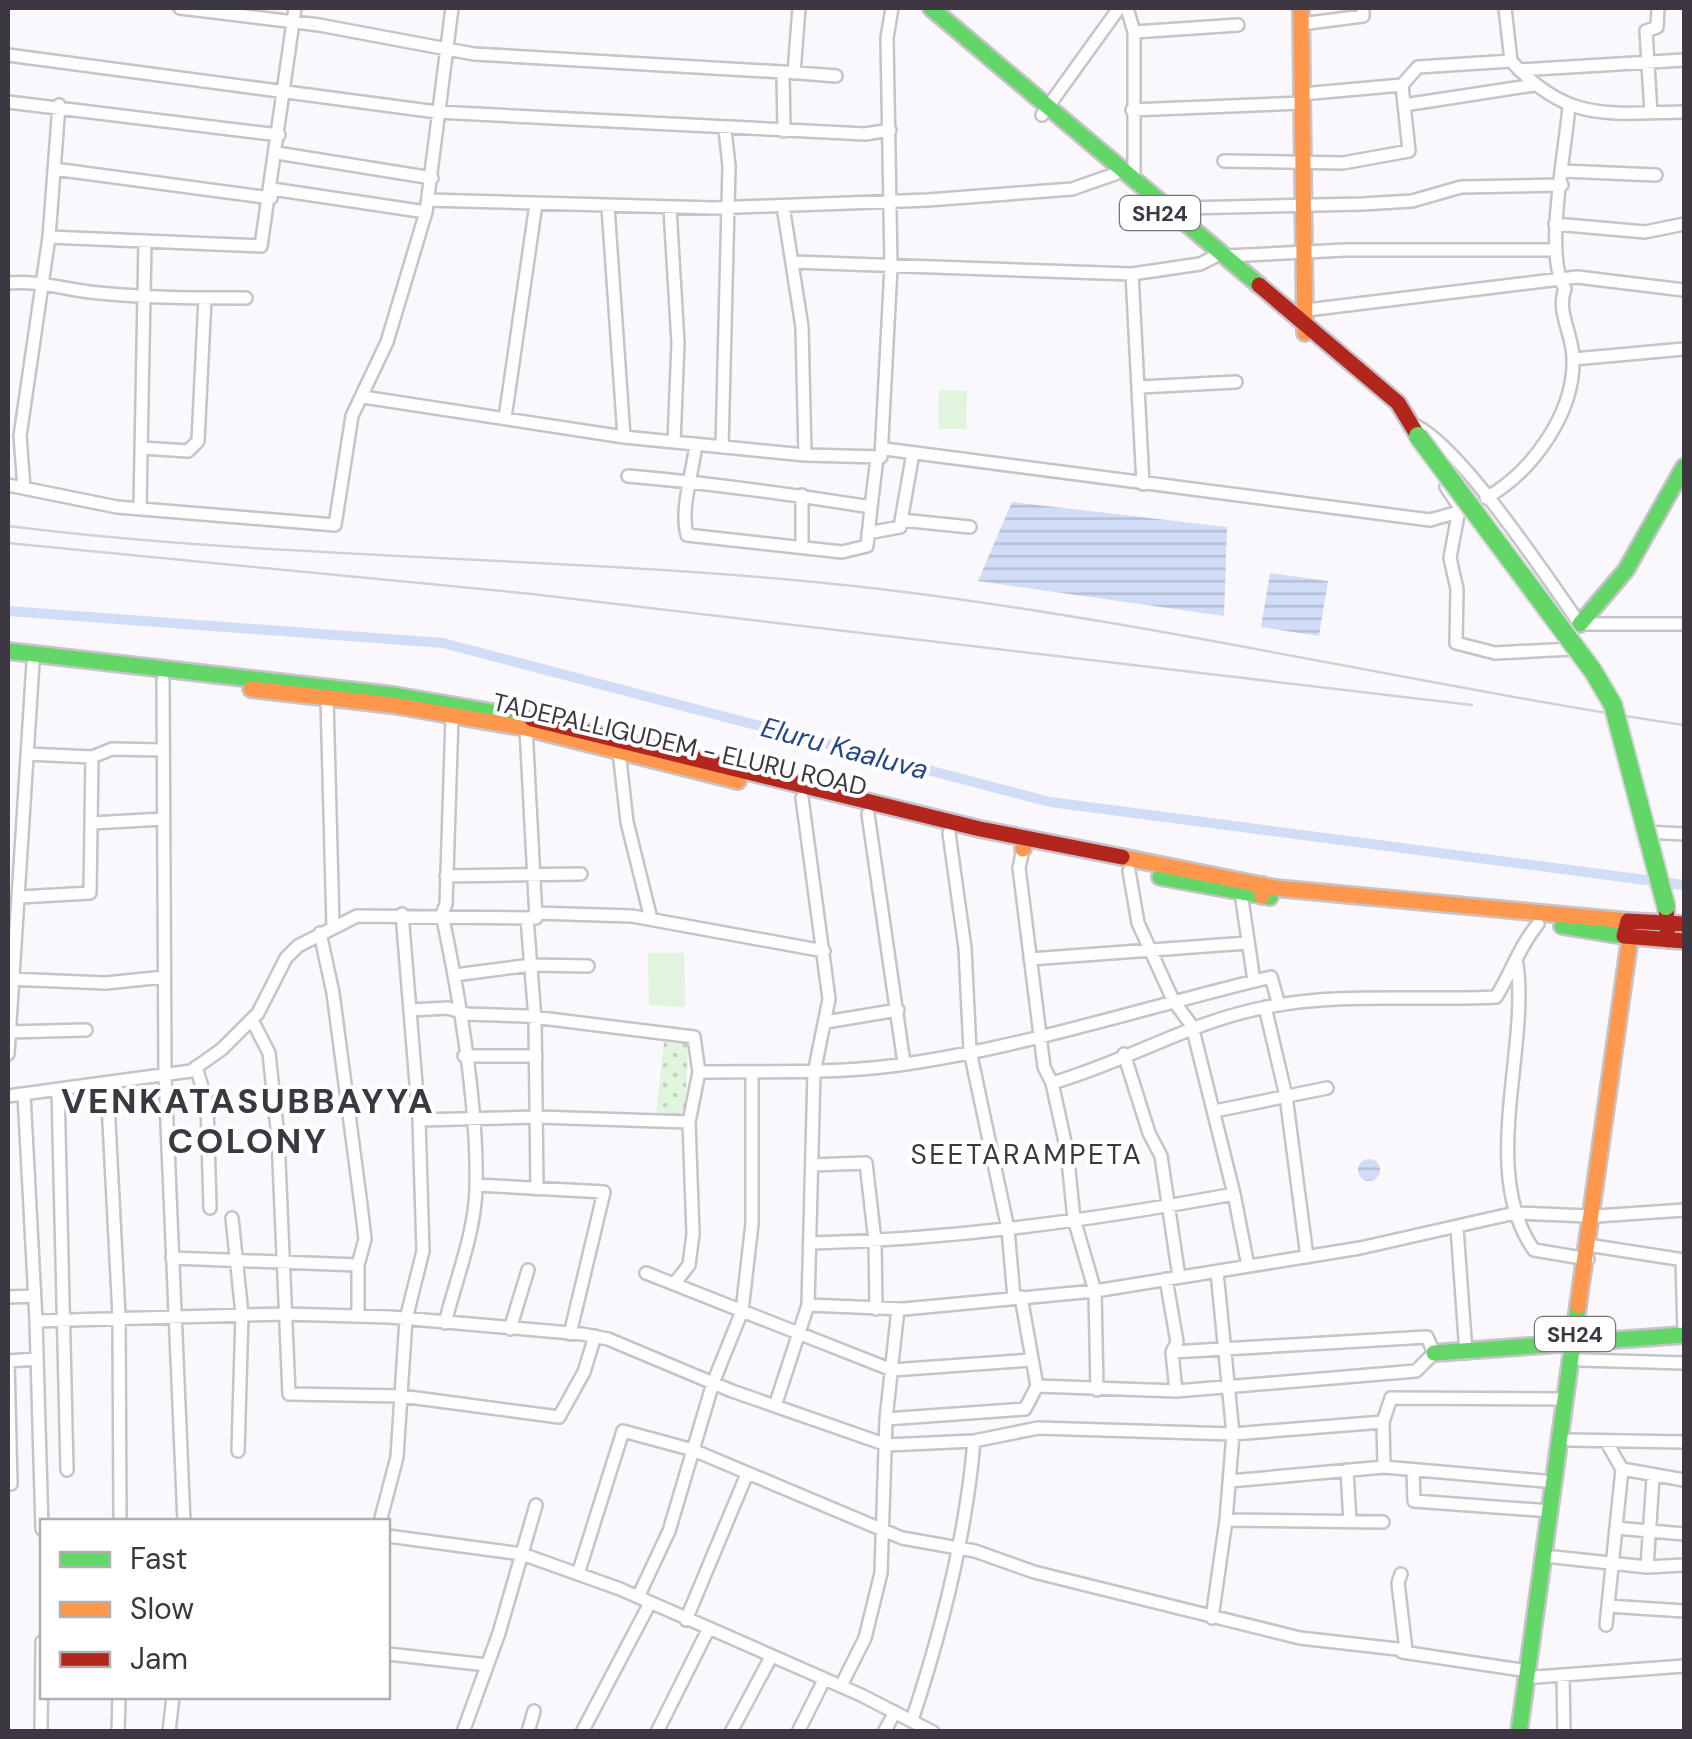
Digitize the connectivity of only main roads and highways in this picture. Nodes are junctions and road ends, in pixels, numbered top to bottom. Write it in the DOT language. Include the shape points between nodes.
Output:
graph roads {
  1 [pos="914,8"];
  2 [pos="931,8"];
  3 [pos="1301,16"];
  4 [pos="1046,112"];
  5 [pos="1125,177"];
  6 [pos="1221,257"];
  7 [pos="1306,322"];
  8 [pos="1684,467"];
  9 [pos="1677,496"];
  10 [pos="1580,624"];
  11 [pos="16,655"];
  12 [pos="1024,844"];
  13 [pos="1262,891"];
  14 [pos="1675,927"];
  15 [pos="1631,933"];
  16 [pos="1684,1333"];
  17 [pos="1434,1353"];
  18 [pos="1578,1359"];
  19 [pos="1532,1674"];
  20 [pos="1520,1732"];
  21 [pos="1528,1732"];
  1 -- 4 [label="main road, SH24"];
  2 -- 4 [label="main road, SH24"];
  3 -- 7 [label="main road"];
  4 -- 5 [label="main road, SH24"];
  5 -- 6 [label="main road, SH24"];
  5 -- 6 [label="main road, SH24"];
  6 -- 7 [label="main road, SH24"];
  7 -- 14 [label="main road, SH24, bridge" via="1398,403 1594,671 1613,705"];
  8 -- 9 [label="main road"];
  9 -- 10 [label="main road" via="1622,582"];
  11 -- 12 [label="main road, TADEPALLIGUDEM - ELURU ROAD" via="526,728 949,833"];
  11 -- 12 [label="main road, TADEPALLIGUDEM - ELURU ROAD" via="393,695 528,718"];
  12 -- 13 [label="main road, TADEPALLIGUDEM - ELURU ROAD"];
  12 -- 13 [label="main road, TADEPALLIGUDEM - ELURU ROAD" via="1241,893"];
  13 -- 15 [label="main road, TADEPALLIGUDEM - ELURU ROAD"];
  13 -- 15 [label="main road, TADEPALLIGUDEM - ELURU ROAD"];
  14 -- 15 [label="main road, TADEPALLIGUDEM - ELURU ROAD"];
  15 -- 18 [label="main road, SH24"];
  16 -- 18 [label="main road"];
  17 -- 18 [label="main road"];
  18 -- 19 [label="main road, SH24"];
  18 -- 19 [label="main road, SH24" via="1566,1399"];
  19 -- 20 [label="main road, SH24"];
  19 -- 21 [label="main road, SH24"];
}
